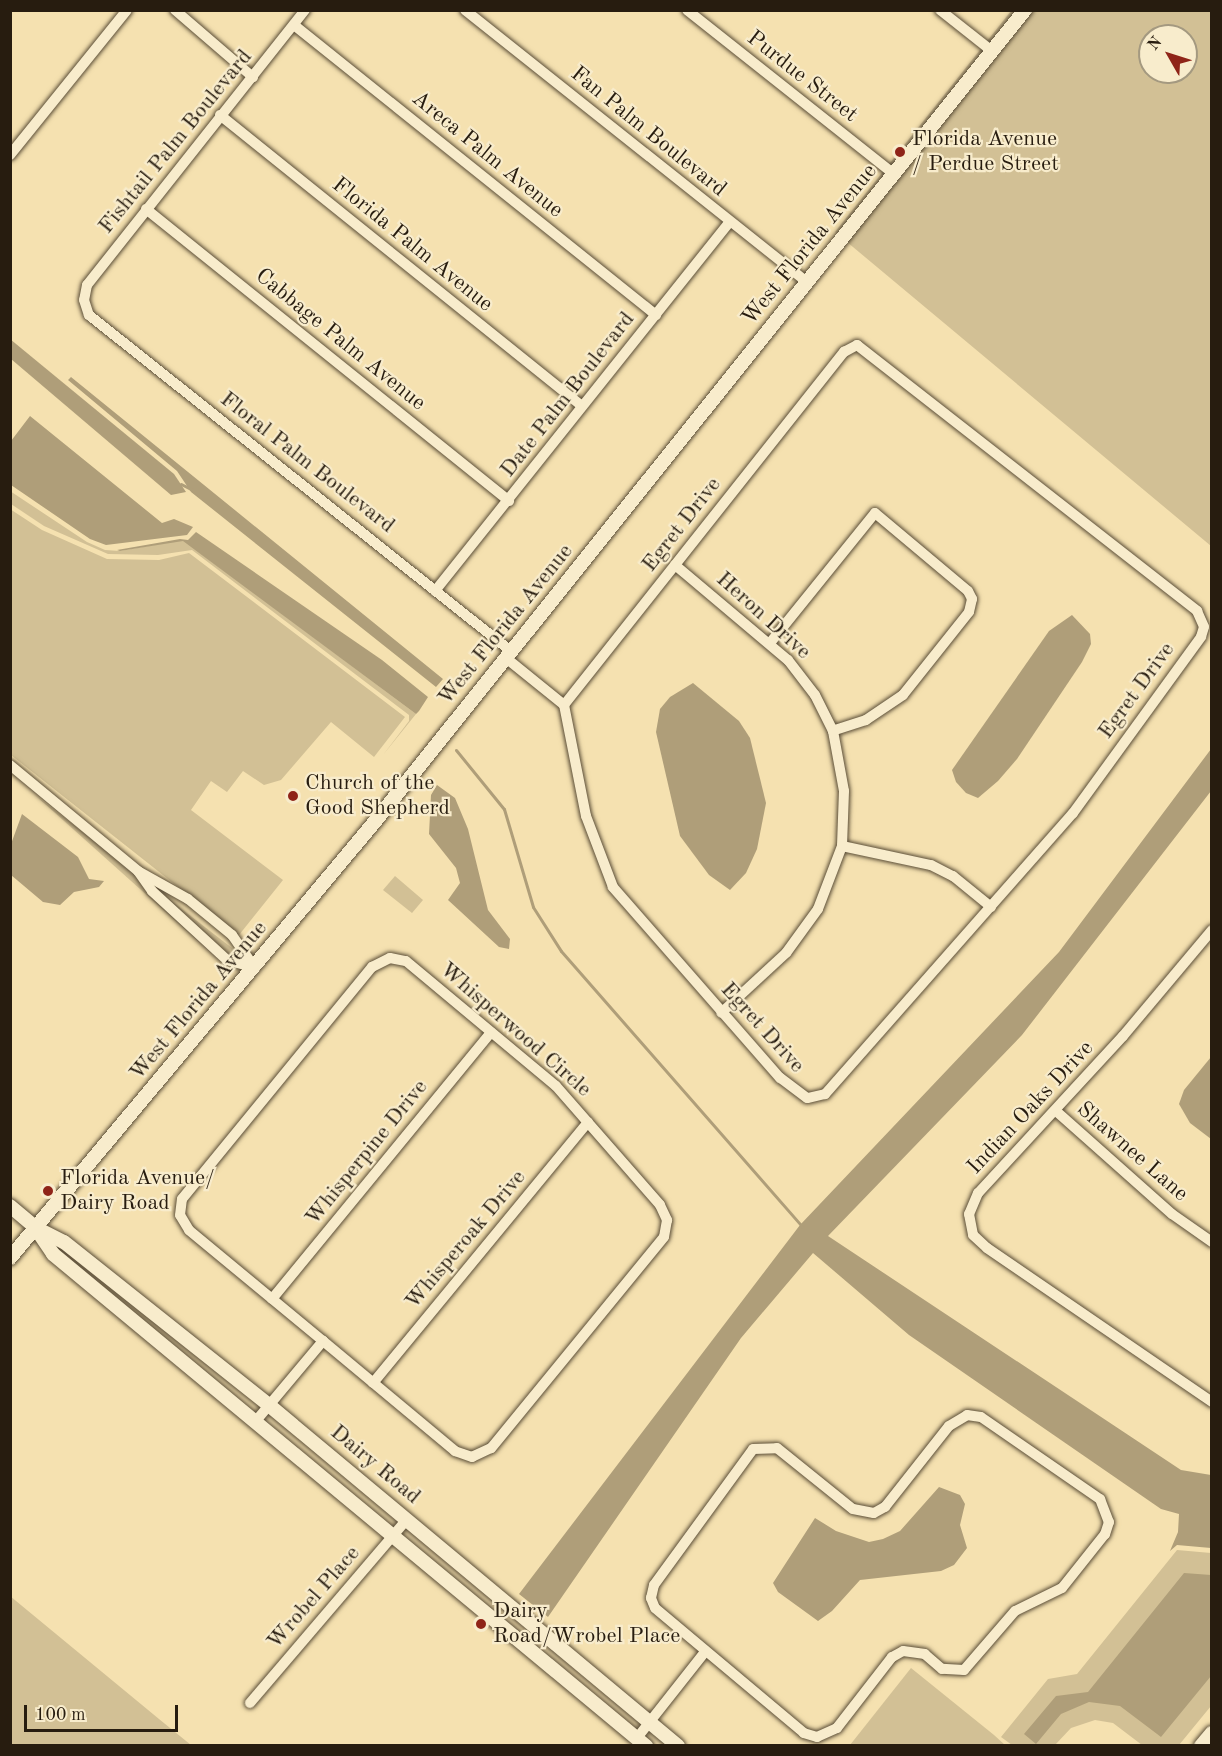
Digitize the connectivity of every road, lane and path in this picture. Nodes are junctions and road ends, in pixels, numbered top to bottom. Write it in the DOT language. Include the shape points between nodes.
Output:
graph roads {
  1 [pos="127,10"];
  2 [pos="175,10"];
  3 [pos="305,10"];
  4 [pos="465,10"];
  5 [pos="687,10"];
  6 [pos="940,10"];
  7 [pos="1025,10"];
  8 [pos="294,25"];
  9 [pos="992,51"];
  10 [pos="253,76"];
  11 [pos="220,116"];
  12 [pos="10,155"];
  13 [pos="894,174"];
  14 [pos="146,209"];
  15 [pos="730,222"];
  16 [pos="807,282"];
  17 [pos="84,300"];
  18 [pos="656,315"];
  19 [pos="581,405"];
  20 [pos="509,501"];
  21 [pos="675,565"];
  22 [pos="435,591"];
  23 [pos="770,643"];
  24 [pos="509,655"];
  25 [pos="564,705"];
  26 [pos="833,731"];
  27 [pos="10,765"];
  28 [pos="842,846"];
  29 [pos="138,871"];
  30 [pos="991,907"];
  31 [pos="1212,930"];
  32 [pos="255,968"];
  33 [pos="721,1013"];
  34 [pos="491,1032"];
  35 [pos="1056,1111"];
  36 [pos="588,1122"];
  37 [pos="10,1206"];
  38 [pos="36,1228"];
  39 [pos="1212,1242"];
  40 [pos="10,1258"];
  41 [pos="272,1299"];
  42 [pos="322,1341"];
  43 [pos="373,1383"];
  44 [pos="1212,1402"];
  45 [pos="270,1406"];
  46 [pos="255,1422"];
  47 [pos="407,1519"];
  48 [pos="394,1536"];
  49 [pos="705,1652"];
  50 [pos="250,1703"];
  51 [pos="650,1722"];
  52 [pos="1212,1733"];
  53 [pos="641,1742"];
  54 [pos="678,1746"];
  55 [pos="1201,1746"];
  1 -- 12 [label="street"];
  2 -- 10 [label="street"];
  3 -- 8 [label="street, Fishtail Palm Boulevard"];
  4 -- 15 [label="street, Fan Palm Boulevard"];
  5 -- 13 [label="street, Purdue Street"];
  6 -- 9 [label="street"];
  7 -- 9 [label="street, West Florida Avenue"];
  8 -- 10 [label="street, Fishtail Palm Boulevard"];
  8 -- 18 [label="street, Areca Palm Avenue"];
  9 -- 13 [label="street, West Florida Avenue"];
  10 -- 11 [label="street, Fishtail Palm Boulevard"];
  11 -- 14 [label="street, Fishtail Palm Boulevard"];
  11 -- 19 [label="street, Florida Palm Avenue"];
  13 -- 16 [label="street, West Florida Avenue"];
  14 -- 17 [label="street, Fishtail Palm Boulevard" via="87,285"];
  14 -- 20 [label="street, Cabbage Palm Avenue"];
  15 -- 16 [label="street, Fan Palm Boulevard"];
  15 -- 18 [label="street, Date Palm Boulevard"];
  16 -- 24 [label="street, West Florida Avenue"];
  17 -- 22 [label="street, Floral Palm Boulevard" via="89,315"];
  18 -- 19 [label="street, Date Palm Boulevard"];
  19 -- 20 [label="street, Date Palm Boulevard"];
  20 -- 22 [label="street, Date Palm Boulevard"];
  21 -- 23 [label="street, Heron Drive"];
  21 -- 25 [label="street, Egret Drive"];
  21 -- 30 [label="street, Egret Drive" via="844,352 857,345 1197,611 1204,627 1201,637 1073,813"];
  22 -- 24 [label="street, Floral Palm Boulevard"];
  23 -- 26 [label="street, Heron Drive" via="815,695"];
  23 -- 26 [label="street" via="875,513 968,591 972,599 969,612 903,695 866,720"];
  24 -- 25 [label="street"];
  24 -- 32 [label="street, West Florida Avenue"];
  25 -- 33 [label="street, Egret Drive" via="586,816 613,887"];
  26 -- 28 [label="street, Heron Drive" via="844,791"];
  27 -- 29 [label="street"];
  28 -- 30 [label="street" via="931,865 953,876"];
  28 -- 33 [label="street, Heron Drive" via="818,909 786,953"];
  29 -- 32 [label="street" via="188,899 232,935"];
  29 -- 32 [label="street" via="152,891 219,954 244,968"];
  30 -- 33 [label="street, Egret Drive" via="825,1094 807,1098 795,1092"];
  31 -- 35 [label="street, Indian Oaks Drive"];
  32 -- 38 [label="street, West Florida Avenue"];
  34 -- 36 [label="street, Whisperwood Circle" via="556,1086"];
  34 -- 41 [label="street, Whisperpine Drive"];
  34 -- 41 [label="street, Whisperwood Circle" via="406,961 390,958 372,967 212,1162 182,1199 180,1215 189,1230"];
  35 -- 39 [label="street, Shawnee Lane" via="1172,1214"];
  35 -- 44 [label="street, Indian Oaks Drive" via="978,1193 969,1214 973,1235"];
  36 -- 43 [label="street, Whisperoak Drive"];
  36 -- 43 [label="street, Whisperwood Circle" via="660,1205 667,1220 664,1237 491,1448 472,1457 455,1450"];
  37 -- 38 [label="street, Dairy Road"];
  38 -- 40 [label="street, West Florida Avenue"];
  38 -- 45 [label="street, Dairy Road" via="64,1242"];
  38 -- 46 [label="street, Dairy Road" via="53,1254"];
  41 -- 42 [label="street, Whisperwood Circle"];
  42 -- 43 [label="street, Whisperwood Circle"];
  42 -- 45 [label="street"];
  45 -- 46 [label="street"];
  45 -- 47 [label="street, Dairy Road"];
  46 -- 48 [label="street, Dairy Road"];
  47 -- 48 [label="street, Wrobel Place"];
  47 -- 51 [label="street, Dairy Road"];
  48 -- 50 [label="street, Wrobel Place"];
  48 -- 53 [label="street, Dairy Road"];
  49 -- 49 [label="street" via="804,1733 828,1735 892,1657 903,1651 925,1654 942,1669 964,1670 1014,1611 1062,1588 1105,1534 1109,1521 1106,1509 1100,1499 981,1418 967,1415 949,1426 885,1507 874,1514 853,1509 777,1448 753,1449 654,1585 651,1598 655,1608"];
  49 -- 51 [label="street"];
  51 -- 53 [label="street"];
  51 -- 54 [label="street, Dairy Road"];
  52 -- 55 [label="street"];
}
